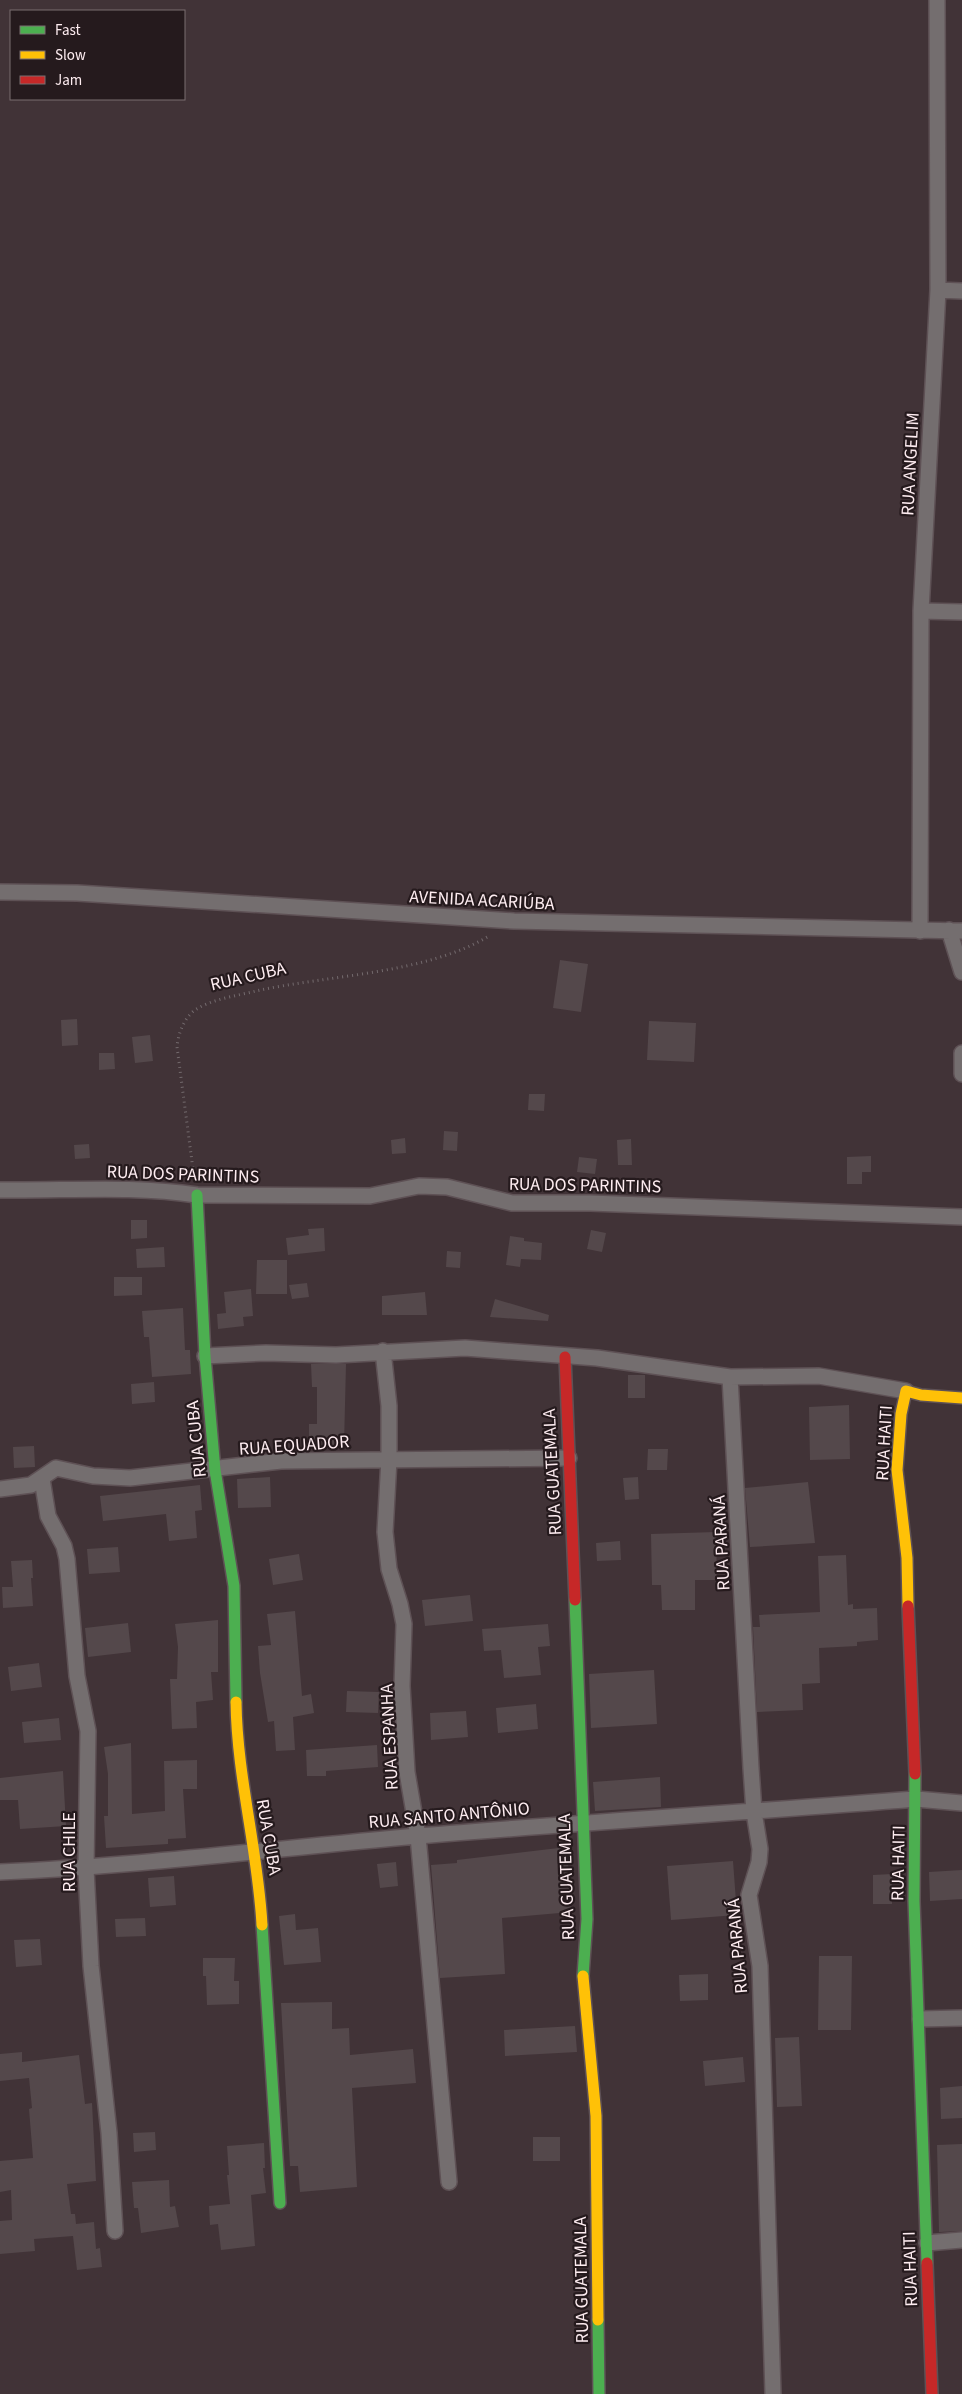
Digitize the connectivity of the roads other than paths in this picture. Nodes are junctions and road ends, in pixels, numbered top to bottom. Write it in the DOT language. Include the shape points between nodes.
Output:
graph roads {
  1 [pos="938,0"];
  2 [pos="938,290"];
  3 [pos="962,291"];
  4 [pos="921,611"];
  5 [pos="962,612"];
  6 [pos="0,892"];
  7 [pos="920,931"];
  8 [pos="956,931"];
  9 [pos="962,972"];
  10 [pos="962,1053"];
  11 [pos="962,1074"];
  12 [pos="0,1190"];
  13 [pos="197,1195"];
  14 [pos="962,1218"];
  15 [pos="383,1351"];
  16 [pos="205,1356"];
  17 [pos="564,1357"];
  18 [pos="730,1377"];
  19 [pos="906,1391"];
  20 [pos="962,1398"];
  21 [pos="569,1458"];
  22 [pos="389,1459"];
  23 [pos="215,1470"];
  24 [pos="42,1479"];
  25 [pos="0,1489"];
  26 [pos="916,1799"];
  27 [pos="962,1803"];
  28 [pos="754,1812"];
  29 [pos="582,1823"];
  30 [pos="418,1836"];
  31 [pos="254,1851"];
  32 [pos="86,1869"];
  33 [pos="0,1872"];
  34 [pos="962,2018"];
  35 [pos="920,2019"];
  36 [pos="449,2182"];
  37 [pos="280,2203"];
  38 [pos="115,2231"];
  39 [pos="962,2240"];
  40 [pos="927,2243"];
  41 [pos="599,2394"];
  42 [pos="773,2394"];
  43 [pos="932,2394"];
  1 -- 2 [label="street, RUA ANGELIM"];
  2 -- 3 [label="street"];
  2 -- 4 [label="street, RUA ANGELIM"];
  4 -- 5 [label="street"];
  4 -- 7 [label="street, RUA ANGELIM"];
  6 -- 7 [label="street, AVENIDA ACARIÚBA" via="76,893 514,922"];
  7 -- 8 [label="street, AVENIDA ACARIÚBA"];
  8 -- 9 [label="street"];
  10 -- 11 [label="street"];
  12 -- 13 [label="street, RUA DOS PARINTINS" via="175,1191"];
  13 -- 14 [label="street, RUA DOS PARINTINS" via="370,1196 419,1186 447,1187 512,1203 609,1203"];
  13 -- 16 [label="street, RUA CUBA"];
  15 -- 16 [label="street" via="336,1355 266,1353"];
  15 -- 17 [label="street" via="465,1348"];
  15 -- 22 [label="street, RUA ESPANHA" via="389,1406"];
  16 -- 23 [label="street, RUA CUBA"];
  17 -- 18 [label="street" via="616,1360"];
  17 -- 21 [label="street, RUA GUATEMALA"];
  18 -- 19 [label="street" via="819,1376"];
  18 -- 28 [label="street, RUA PARANÁ"];
  19 -- 20 [label="street, RUA HAITI"];
  19 -- 26 [label="street, RUA HAITI" via="897,1470 907,1558"];
  21 -- 22 [label="street, RUA EQUADOR"];
  21 -- 29 [label="street, RUA GUATEMALA"];
  22 -- 23 [label="street, RUA EQUADOR" via="281,1461"];
  22 -- 30 [label="street, RUA ESPANHA" via="385,1532 389,1569 404,1624 402,1686 407,1772"];
  23 -- 24 [label="street, RUA EQUADOR" via="130,1478 93,1476 56,1468"];
  23 -- 31 [label="street, RUA CUBA" via="234,1586 236,1722 246,1812"];
  24 -- 25 [label="street, RUA EQUADOR" via="19,1488"];
  24 -- 32 [label="street, RUA CHILE" via="48,1516 64,1546 67,1559 77,1676 88,1731"];
  26 -- 27 [label="street, RUA SANTO ANTÔNIO"];
  26 -- 28 [label="street, RUA SANTO ANTÔNIO"];
  26 -- 35 [label="street, RUA HAITI" via="914,1901"];
  28 -- 29 [label="street, RUA SANTO ANTÔNIO"];
  28 -- 42 [label="street, RUA PARANÁ" via="760,1849 748,1895 760,1966"];
  29 -- 30 [label="street, RUA SANTO ANTÔNIO"];
  29 -- 41 [label="street, RUA GUATEMALA" via="588,1919 583,1981 596,2116"];
  30 -- 31 [label="street, RUA SANTO ANTÔNIO"];
  30 -- 36 [label="street, RUA ESPANHA"];
  31 -- 32 [label="street, RUA SANTO ANTÔNIO"];
  31 -- 37 [label="street, RUA CUBA" via="260,1887"];
  32 -- 33 [label="street, RUA SANTO ANTÔNIO"];
  32 -- 38 [label="street, RUA CHILE" via="91,1966 109,2133"];
  34 -- 35 [label="street"];
  35 -- 40 [label="street, RUA HAITI"];
  39 -- 40 [label="street"];
  40 -- 43 [label="street, RUA HAITI"];
}
